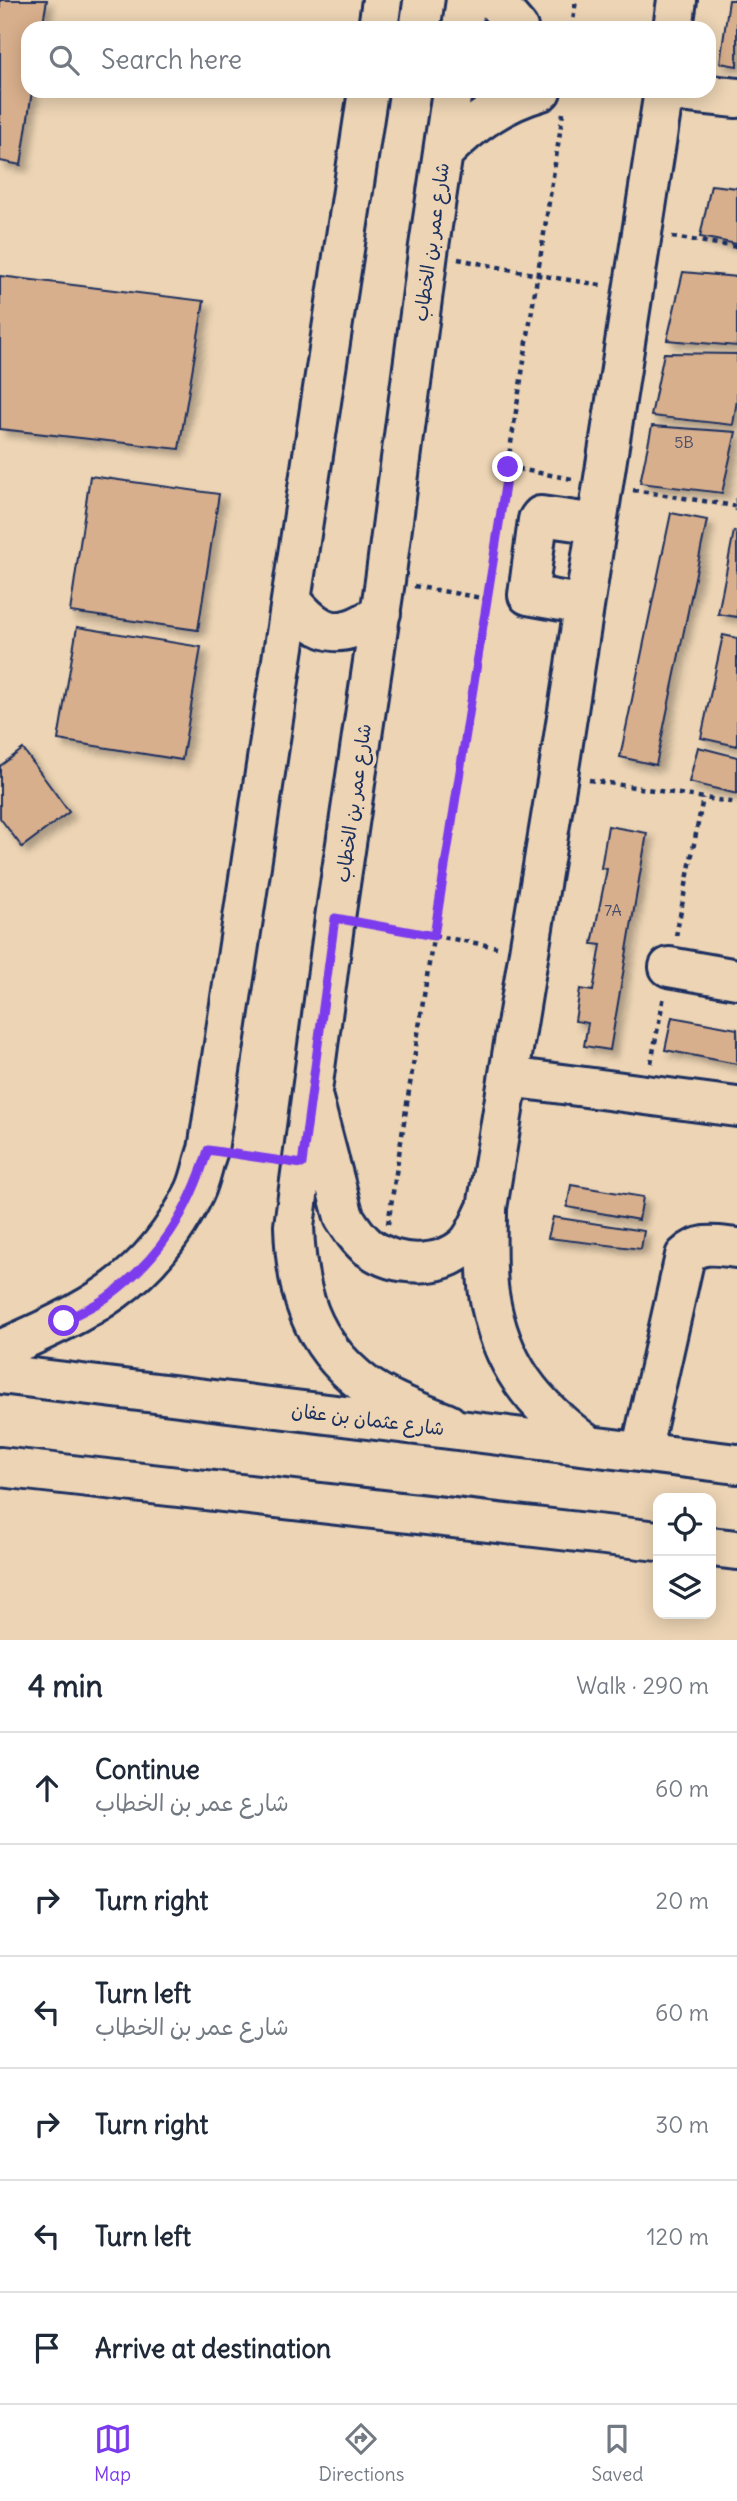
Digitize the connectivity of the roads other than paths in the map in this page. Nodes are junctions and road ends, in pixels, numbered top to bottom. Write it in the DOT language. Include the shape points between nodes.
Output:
graph roads {
  1 [pos="382,0"];
  2 [pos="466,0"];
  3 [pos="494,0"];
  4 [pos="677,0"];
  5 [pos="379,21"];
  6 [pos="462,21"];
  7 [pos="512,21"];
  8 [pos="674,21"];
  9 [pos="716,95"];
  10 [pos="737,97"];
  11 [pos="367,98"];
  12 [pos="451,98"];
  13 [pos="553,98"];
  14 [pos="663,98"];
  15 [pos="444,152"];
  16 [pos="597,524"];
  17 [pos="383,597"];
  18 [pos="292,601"];
  19 [pos="584,605"];
  20 [pos="669,967"];
  21 [pos="737,979"];
  22 [pos="509,1077"];
  23 [pos="312,1095"];
  24 [pos="737,1107"];
  25 [pos="488,1208"];
  26 [pos="737,1248"];
  27 [pos="0,1350"];
  28 [pos="0,1374"];
  29 [pos="466,1431"];
  30 [pos="589,1446"];
  31 [pos="641,1452"];
  32 [pos="737,1464"];
  33 [pos="0,1467"];
  34 [pos="653,1540"];
  35 [pos="716,1548"];
  36 [pos="737,1550"];
  1 -- 5 [label="street"];
  2 -- 6 [label="street"];
  3 -- 7 [label="street"];
  4 -- 8 [label="street"];
  9 -- 10 [label="street"];
  11 -- 18 [label="street"];
  12 -- 15 [label="street, شارع عمر بن الخطاب"];
  13 -- 15 [label="street" via="512,101 464,132"];
  14 -- 16 [label="street"];
  15 -- 17 [label="street, شارع عمر بن الخطاب"];
  16 -- 19 [label="street"];
  16 -- 19 [label="street" via="541,516 538,520 528,595"];
  17 -- 18 [label="street" via="362,626 341,633 304,617"];
  17 -- 23 [label="street, شارع عمر بن الخطاب"];
  18 -- 27 [label="street" via="208,1150 196,1189 173,1231 142,1268 105,1298"];
  19 -- 22 [label="street"];
  20 -- 21 [label="street"];
  22 -- 24 [label="street"];
  22 -- 25 [label="street"];
  23 -- 25 [label="street" via="345,1217 361,1240 383,1256 405,1262 448,1257 467,1245"];
  23 -- 29 [label="street, شارع عمر بن الخطاب" via="294,1226 302,1296 316,1329 338,1359 365,1384"];
  25 -- 30 [label="street" via="488,1292 496,1329 511,1364 541,1405"];
  26 -- 31 [label="street" via="703,1245 685,1256"];
  28 -- 29 [label="street, شارع عثمان بن عفان"];
  29 -- 30 [label="street, شارع عثمان بن عفان"];
  30 -- 31 [label="street, شارع عثمان بن عفان"];
  31 -- 32 [label="street, شارع عثمان بن عفان"];
  33 -- 34 [label="street"];
  35 -- 36 [label="street"];
}
